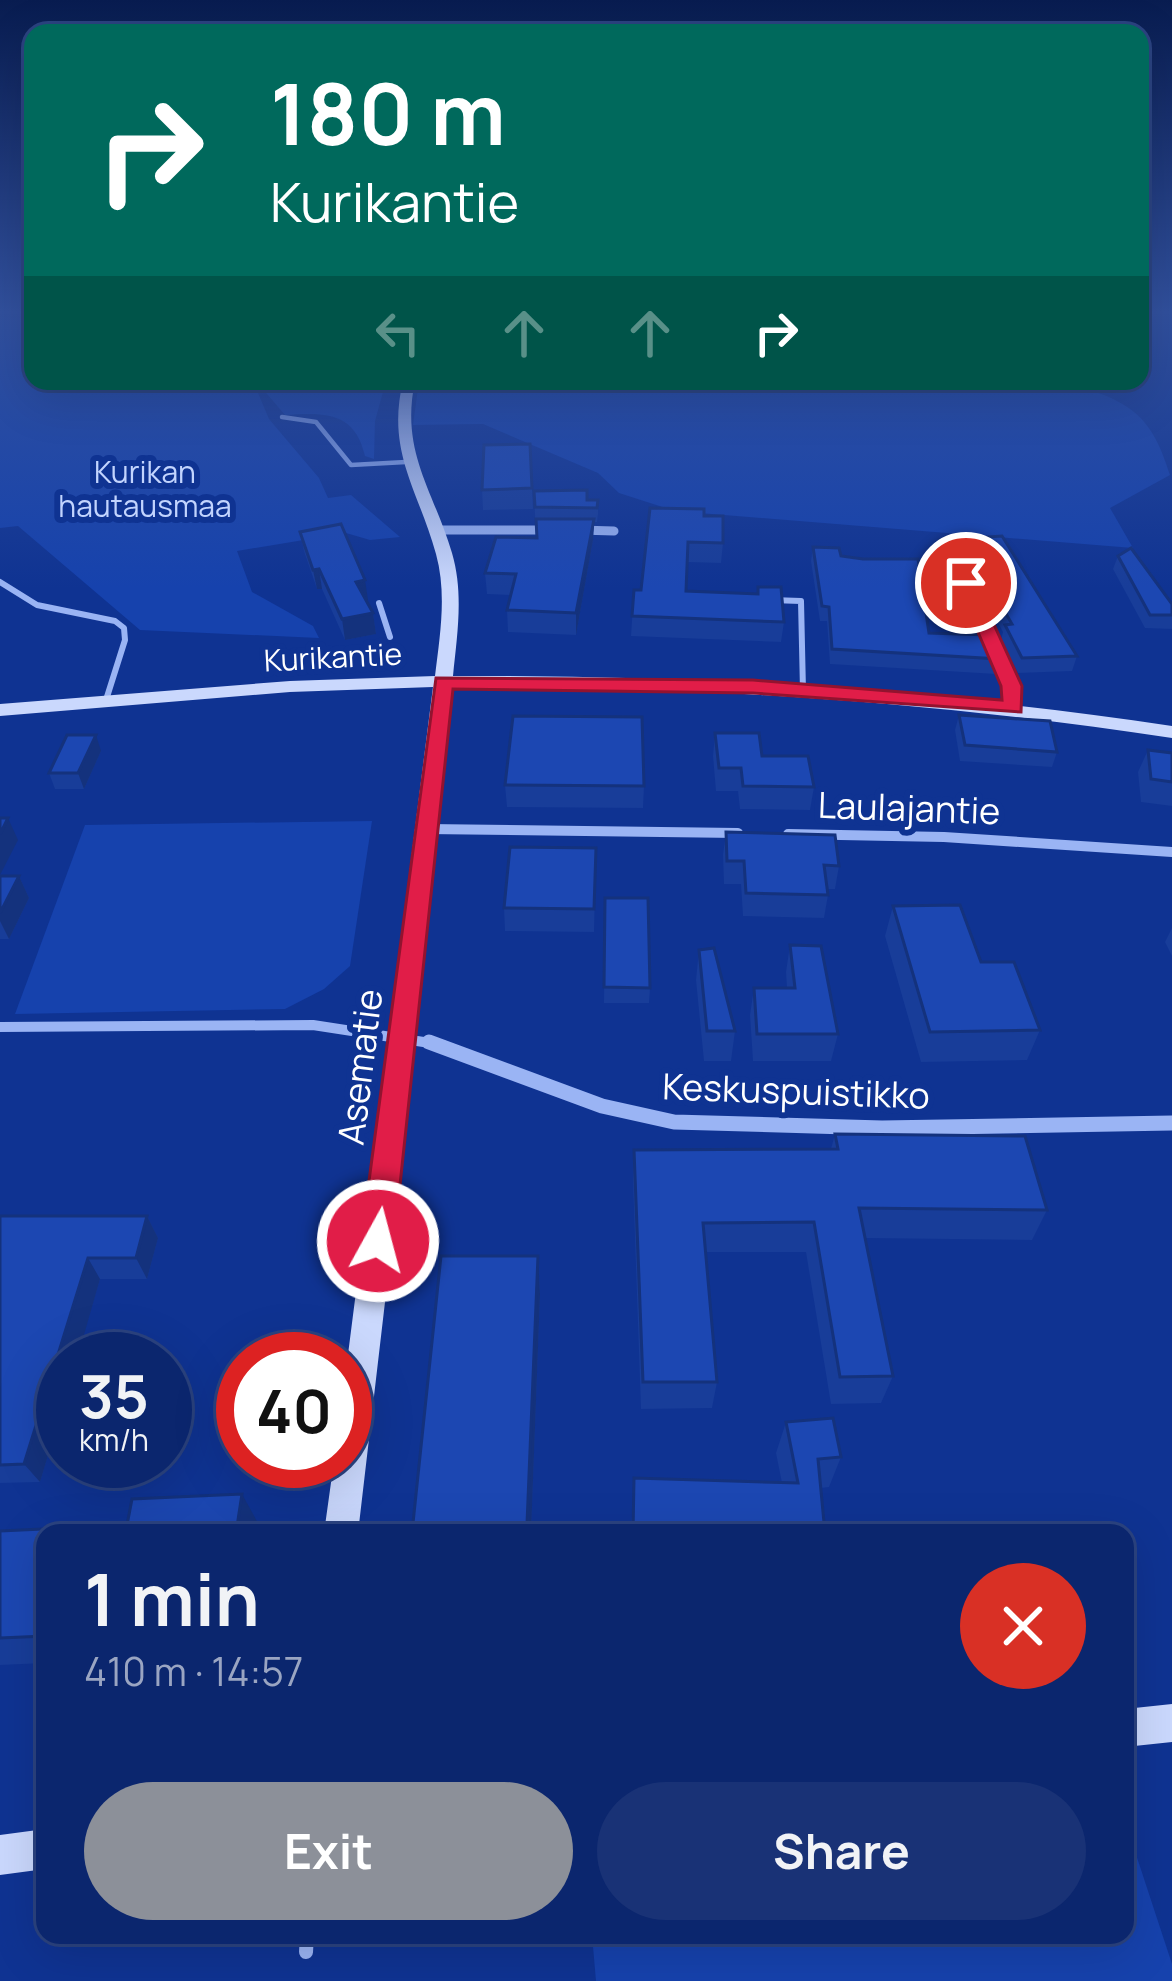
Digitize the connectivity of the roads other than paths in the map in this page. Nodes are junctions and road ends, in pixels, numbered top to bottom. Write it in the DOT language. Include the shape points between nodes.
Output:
graph roads {
  1 [pos="405,403"];
  2 [pos="282,417"];
  3 [pos="406,462"];
  4 [pos="434,530"];
  5 [pos="614,531"];
  6 [pos="0,583"];
  7 [pos="966,583"];
  8 [pos="760,599"];
  9 [pos="380,603"];
  10 [pos="390,637"];
  11 [pos="443,682"];
  12 [pos="803,691"];
  13 [pos="106,700"];
  14 [pos="1013,707"];
  15 [pos="0,710"];
  16 [pos="1172,731"];
  17 [pos="427,829"];
  18 [pos="762,834"];
  19 [pos="784,834"];
  20 [pos="1172,851"];
  21 [pos="0,1027"];
  22 [pos="404,1037"];
  23 [pos="1172,1123"];
  24 [pos="342,1524"];
  25 [pos="1172,1723"];
  26 [pos="1134,1727"];
  27 [pos="36,1850"];
  28 [pos="0,1855"];
  1 -- 3 [label="main road"];
  2 -- 3 [label="lane" via="316,422 351,465"];
  3 -- 4 [label="main road, Asematie"];
  4 -- 5 [label="street"];
  4 -- 11 [label="main road, Asematie" via="449,575"];
  6 -- 13 [label="lane" via="37,605 124,628"];
  7 -- 14 [label="street" via="1012,686"];
  8 -- 12 [label="lane" via="801,601"];
  9 -- 10 [label="lane"];
  11 -- 12 [label="main road, Kurikantie"];
  11 -- 13 [label="main road, Kurikantie"];
  11 -- 17 [label="main road, Asematie"];
  12 -- 14 [label="main road, Kurikantie"];
  13 -- 15 [label="main road, Kurikantie"];
  14 -- 16 [label="main road, Kurikantie"];
  17 -- 18 [label="street"];
  17 -- 22 [label="main road, Asematie"];
  19 -- 20 [label="street, Laulajantie"];
  21 -- 22 [label="street, Keskuspuistikko" via="313,1025"];
  22 -- 23 [label="street, Keskuspuistikko" via="602,1106 674,1122"];
  22 -- 24 [label="main road, Asematie"];
  25 -- 26 [label="main road"];
  27 -- 28 [label="main road"];
}
